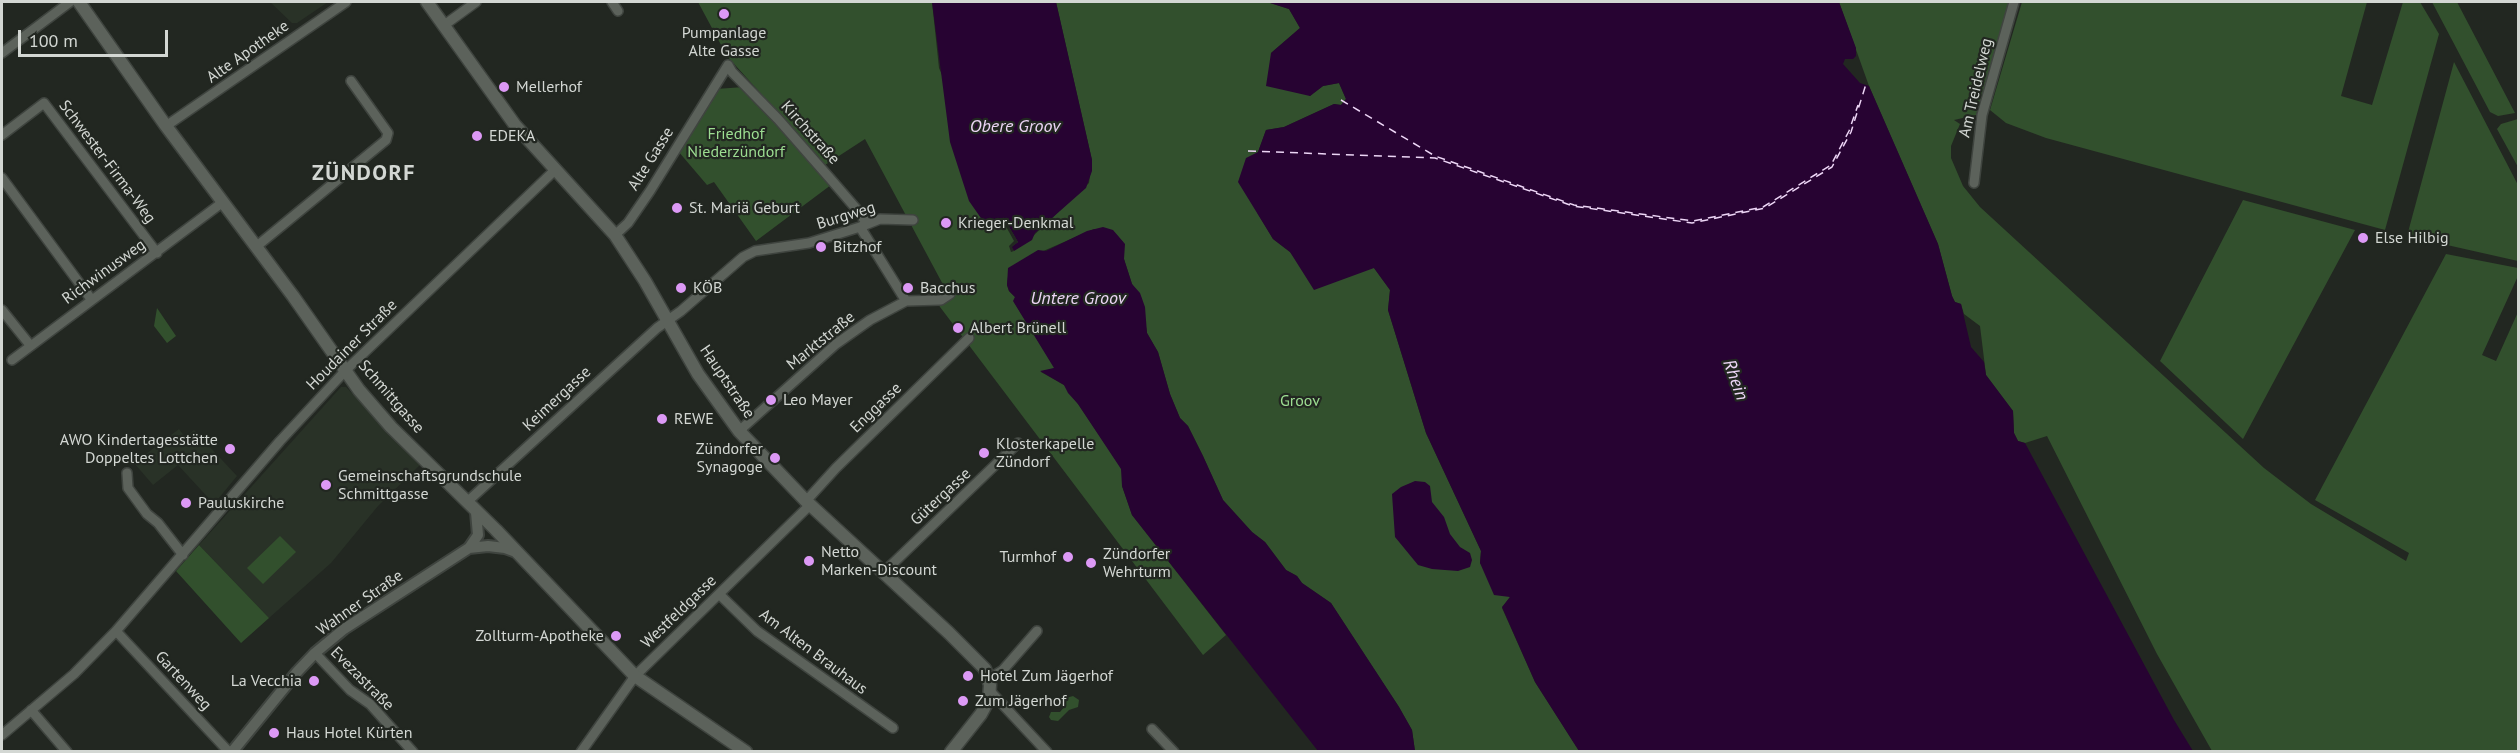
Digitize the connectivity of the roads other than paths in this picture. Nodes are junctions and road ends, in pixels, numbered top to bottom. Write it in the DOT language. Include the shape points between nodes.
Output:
graph roads {
  1 [pos="70,2"];
  2 [pos="79,2"];
  3 [pos="346,2"];
  4 [pos="427,2"];
  5 [pos="476,2"];
  6 [pos="612,2"];
  7 [pos="2014,2"];
  8 [pos="618,11"];
  9 [pos="443,26"];
  10 [pos="2,53"];
  11 [pos="728,64"];
  12 [pos="351,81"];
  13 [pos="166,126"];
  14 [pos="2,135"];
  15 [pos="556,169"];
  16 [pos="2,178"];
  17 [pos="1974,183"];
  18 [pos="223,202"];
  19 [pos="913,220"];
  20 [pos="863,226"];
  21 [pos="615,235"];
  22 [pos="257,246"];
  23 [pos="156,253"];
  24 [pos="950,294"];
  25 [pos="92,299"];
  26 [pos="906,301"];
  27 [pos="2,310"];
  28 [pos="668,320"];
  29 [pos="969,338"];
  30 [pos="30,345"];
  31 [pos="12,360"];
  32 [pos="346,370"];
  33 [pos="739,431"];
  34 [pos="1018,443"];
  35 [pos="127,473"];
  36 [pos="467,502"];
  37 [pos="808,502"];
  38 [pos="476,512"];
  39 [pos="469,548"];
  40 [pos="517,553"];
  41 [pos="183,555"];
  42 [pos="884,572"];
  43 [pos="719,594"];
  44 [pos="116,631"];
  45 [pos="1038,631"];
  46 [pos="315,653"];
  47 [pos="635,676"];
  48 [pos="990,685"];
  49 [pos="31,710"];
  50 [pos="893,728"];
  51 [pos="1152,729"];
  52 [pos="2,735"];
  53 [pos="67,752"];
  54 [pos="230,752"];
  55 [pos="413,752"];
  56 [pos="581,752"];
  57 [pos="746,752"];
  58 [pos="951,752"];
  59 [pos="1047,752"];
  60 [pos="1174,752"];
  1 -- 10 [label="street"];
  2 -- 13 [label="main road, Schmittgasse"];
  3 -- 13 [label="street, Alte Apotheke"];
  4 -- 9 [label="main road, Hauptstraße"];
  5 -- 9 [label="street"];
  6 -- 8 [label="street"];
  7 -- 17 [label="street, Am Treidelweg" via="1982,115"];
  9 -- 15 [label="main road, Hauptstraße" via="515,125"];
  11 -- 20 [label="street, Kirchstraße" via="853,205"];
  11 -- 21 [label="street, Alte Gasse" via="650,191"];
  12 -- 22 [label="street" via="388,133 386,140"];
  13 -- 18 [label="main road, Schmittgasse"];
  14 -- 23 [label="street, Schwester-Firma-Weg" via="44,103"];
  15 -- 21 [label="main road, Hauptstraße"];
  15 -- 32 [label="street, Houdainer Straße"];
  16 -- 25 [label="street"];
  18 -- 22 [label="main road, Schmittgasse"];
  18 -- 23 [label="street, Richwinusweg"];
  19 -- 20 [label="street, Burgweg" via="880,219"];
  20 -- 26 [label="street, Kirchstraße"];
  20 -- 28 [label="street, Burgweg" via="809,243 755,250"];
  21 -- 28 [label="main road, Hauptstraße"];
  22 -- 32 [label="main road, Schmittgasse"];
  23 -- 25 [label="street, Richwinusweg"];
  24 -- 26 [label="street, Marktstraße" via="934,300"];
  25 -- 30 [label="street, Richwinusweg"];
  26 -- 33 [label="street, Marktstraße" via="836,344"];
  27 -- 30 [label="street"];
  28 -- 33 [label="main road, Hauptstraße" via="703,382"];
  28 -- 36 [label="street, Keimergasse"];
  29 -- 37 [label="street, Enggasse" via="836,468"];
  30 -- 31 [label="street, Richwinusweg"];
  32 -- 36 [label="main road, Schmittgasse" via="391,427"];
  32 -- 41 [label="street, Houdainer Straße"];
  33 -- 37 [label="main road, Hauptstraße"];
  34 -- 42 [label="street, Gütergasse"];
  35 -- 41 [label="street" via="128,488"];
  36 -- 38 [label="main road, Schmittgasse"];
  37 -- 42 [label="main road, Hauptstraße"];
  37 -- 43 [label="street, Westfeldgasse"];
  38 -- 39 [label="street" via="478,535"];
  38 -- 40 [label="main road, Schmittgasse"];
  39 -- 40 [label="street" via="488,546"];
  39 -- 46 [label="street, Wahner Straße" via="344,629"];
  40 -- 47 [label="main road, Schmittgasse"];
  41 -- 44 [label="street, Houdainer Straße"];
  42 -- 48 [label="main road, Hauptstraße" via="977,660"];
  43 -- 47 [label="street, Westfeldgasse"];
  43 -- 50 [label="street, Am Alten Brauhaus" via="757,631"];
  44 -- 49 [label="street, Houdainer Straße"];
  44 -- 54 [label="street, Gartenweg"];
  45 -- 48 [label="street"];
  46 -- 54 [label="street, Wahner Straße"];
  46 -- 55 [label="street, Evezastraße" via="350,690 370,704"];
  47 -- 56 [label="street, Westfeldgasse"];
  47 -- 57 [label="main road, Schmittgasse"];
  48 -- 58 [label="main road" via="981,714"];
  48 -- 59 [label="street"];
  49 -- 52 [label="street, Houdainer Straße"];
  49 -- 53 [label="street"];
  51 -- 60 [label="street"];
}
